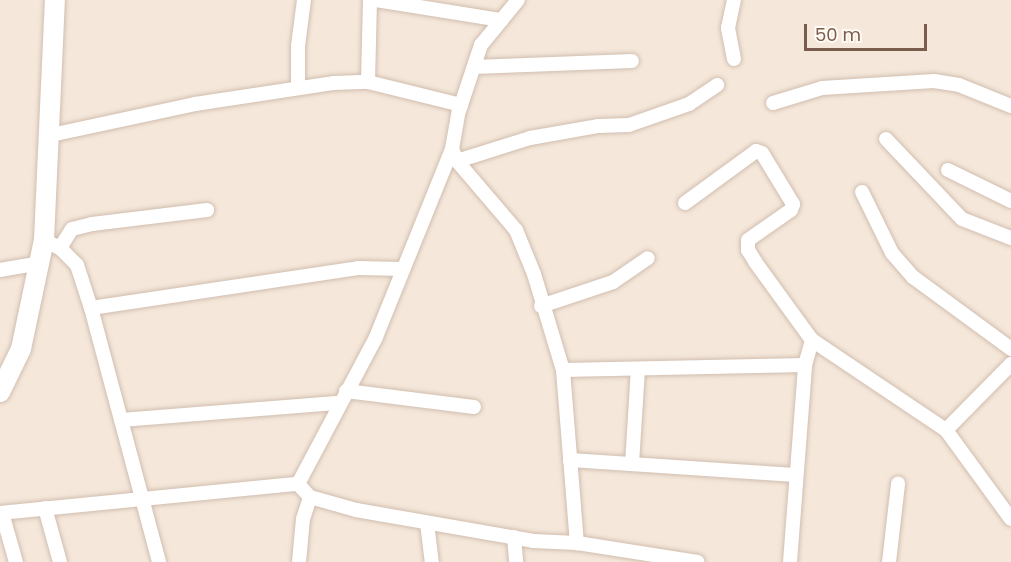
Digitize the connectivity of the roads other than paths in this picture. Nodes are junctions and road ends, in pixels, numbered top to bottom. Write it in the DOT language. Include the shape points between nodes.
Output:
graph roads {
  1 [pos="55,0"];
  2 [pos="304,0"];
  3 [pos="370,0"];
  4 [pos="376,0"];
  5 [pos="518,0"];
  6 [pos="734,0"];
  7 [pos="501,20"];
  8 [pos="734,59"];
  9 [pos="633,61"];
  10 [pos="474,67"];
  11 [pos="368,82"];
  12 [pos="717,85"];
  13 [pos="298,86"];
  14 [pos="773,103"];
  15 [pos="461,105"];
  16 [pos="1011,106"];
  17 [pos="51,135"];
  18 [pos="886,139"];
  19 [pos="455,155"];
  20 [pos="948,170"];
  21 [pos="862,192"];
  22 [pos="1011,201"];
  23 [pos="685,203"];
  24 [pos="207,210"];
  25 [pos="1011,238"];
  26 [pos="52,244"];
  27 [pos="648,258"];
  28 [pos="41,263"];
  29 [pos="402,269"];
  30 [pos="0,270"];
  31 [pos="542,306"];
  32 [pos="91,308"];
  33 [pos="812,340"];
  34 [pos="1011,349"];
  35 [pos="1011,364"];
  36 [pos="805,365"];
  37 [pos="638,369"];
  38 [pos="563,370"];
  39 [pos="0,392"];
  40 [pos="343,397"];
  41 [pos="474,407"];
  42 [pos="121,420"];
  43 [pos="946,430"];
  44 [pos="570,460"];
  45 [pos="632,464"];
  46 [pos="796,475"];
  47 [pos="298,484"];
  48 [pos="898,484"];
  49 [pos="142,498"];
  50 [pos="310,498"];
  51 [pos="45,508"];
  52 [pos="1,513"];
  53 [pos="1011,519"];
  54 [pos="427,523"];
  55 [pos="514,537"];
  56 [pos="577,543"];
  57 [pos="625,556"];
  58 [pos="16,562"];
  59 [pos="60,562"];
  60 [pos="159,562"];
  61 [pos="299,562"];
  62 [pos="432,562"];
  63 [pos="516,562"];
  64 [pos="698,562"];
  65 [pos="790,562"];
  66 [pos="889,562"];
  1 -- 17 [label="main road"];
  2 -- 13 [label="street"];
  3 -- 11 [label="street"];
  4 -- 7 [label="street"];
  5 -- 7 [label="street"];
  6 -- 8 [label="street" via="728,28"];
  7 -- 10 [label="street" via="481,45"];
  9 -- 10 [label="street"];
  10 -- 15 [label="street"];
  11 -- 13 [label="street"];
  11 -- 15 [label="street"];
  12 -- 19 [label="street" via="689,104 629,125 599,126"];
  13 -- 17 [label="street"];
  14 -- 16 [label="street" via="822,88 926,81 959,85"];
  15 -- 19 [label="street"];
  17 -- 26 [label="main road"];
  18 -- 25 [label="street" via="962,219"];
  19 -- 29 [label="street"];
  19 -- 31 [label="street" via="516,230"];
  20 -- 22 [label="street"];
  21 -- 34 [label="street" via="892,253 913,277"];
  23 -- 33 [label="street" via="756,151 762,153 793,206 753,234 746,245"];
  24 -- 26 [label="street" via="92,224 72,229"];
  26 -- 28 [label="main road"];
  26 -- 32 [label="street" via="77,265"];
  27 -- 31 [label="street" via="613,282"];
  28 -- 30 [label="street"];
  28 -- 39 [label="main road" via="21,349"];
  29 -- 32 [label="street" via="358,268"];
  29 -- 40 [label="street" via="376,337"];
  31 -- 38 [label="street"];
  32 -- 42 [label="street"];
  33 -- 36 [label="street"];
  33 -- 43 [label="street"];
  35 -- 43 [label="street"];
  36 -- 37 [label="street"];
  36 -- 46 [label="street"];
  37 -- 38 [label="street"];
  37 -- 45 [label="street"];
  38 -- 44 [label="street"];
  40 -- 41 [label="street"];
  40 -- 42 [label="street"];
  40 -- 47 [label="street"];
  42 -- 49 [label="street"];
  43 -- 53 [label="street"];
  44 -- 45 [label="street"];
  44 -- 56 [label="street"];
  45 -- 46 [label="street"];
  46 -- 65 [label="street"];
  47 -- 49 [label="street"];
  47 -- 50 [label="street"];
  48 -- 66 [label="street"];
  49 -- 51 [label="street"];
  49 -- 60 [label="street"];
  50 -- 54 [label="street"];
  50 -- 61 [label="street" via="304,507"];
  51 -- 52 [label="street"];
  51 -- 59 [label="street"];
  52 -- 58 [label="street"];
  54 -- 55 [label="street"];
  54 -- 62 [label="street"];
  55 -- 56 [label="street"];
  55 -- 63 [label="street"];
  56 -- 57 [label="street"];
  57 -- 64 [label="street"];
}
